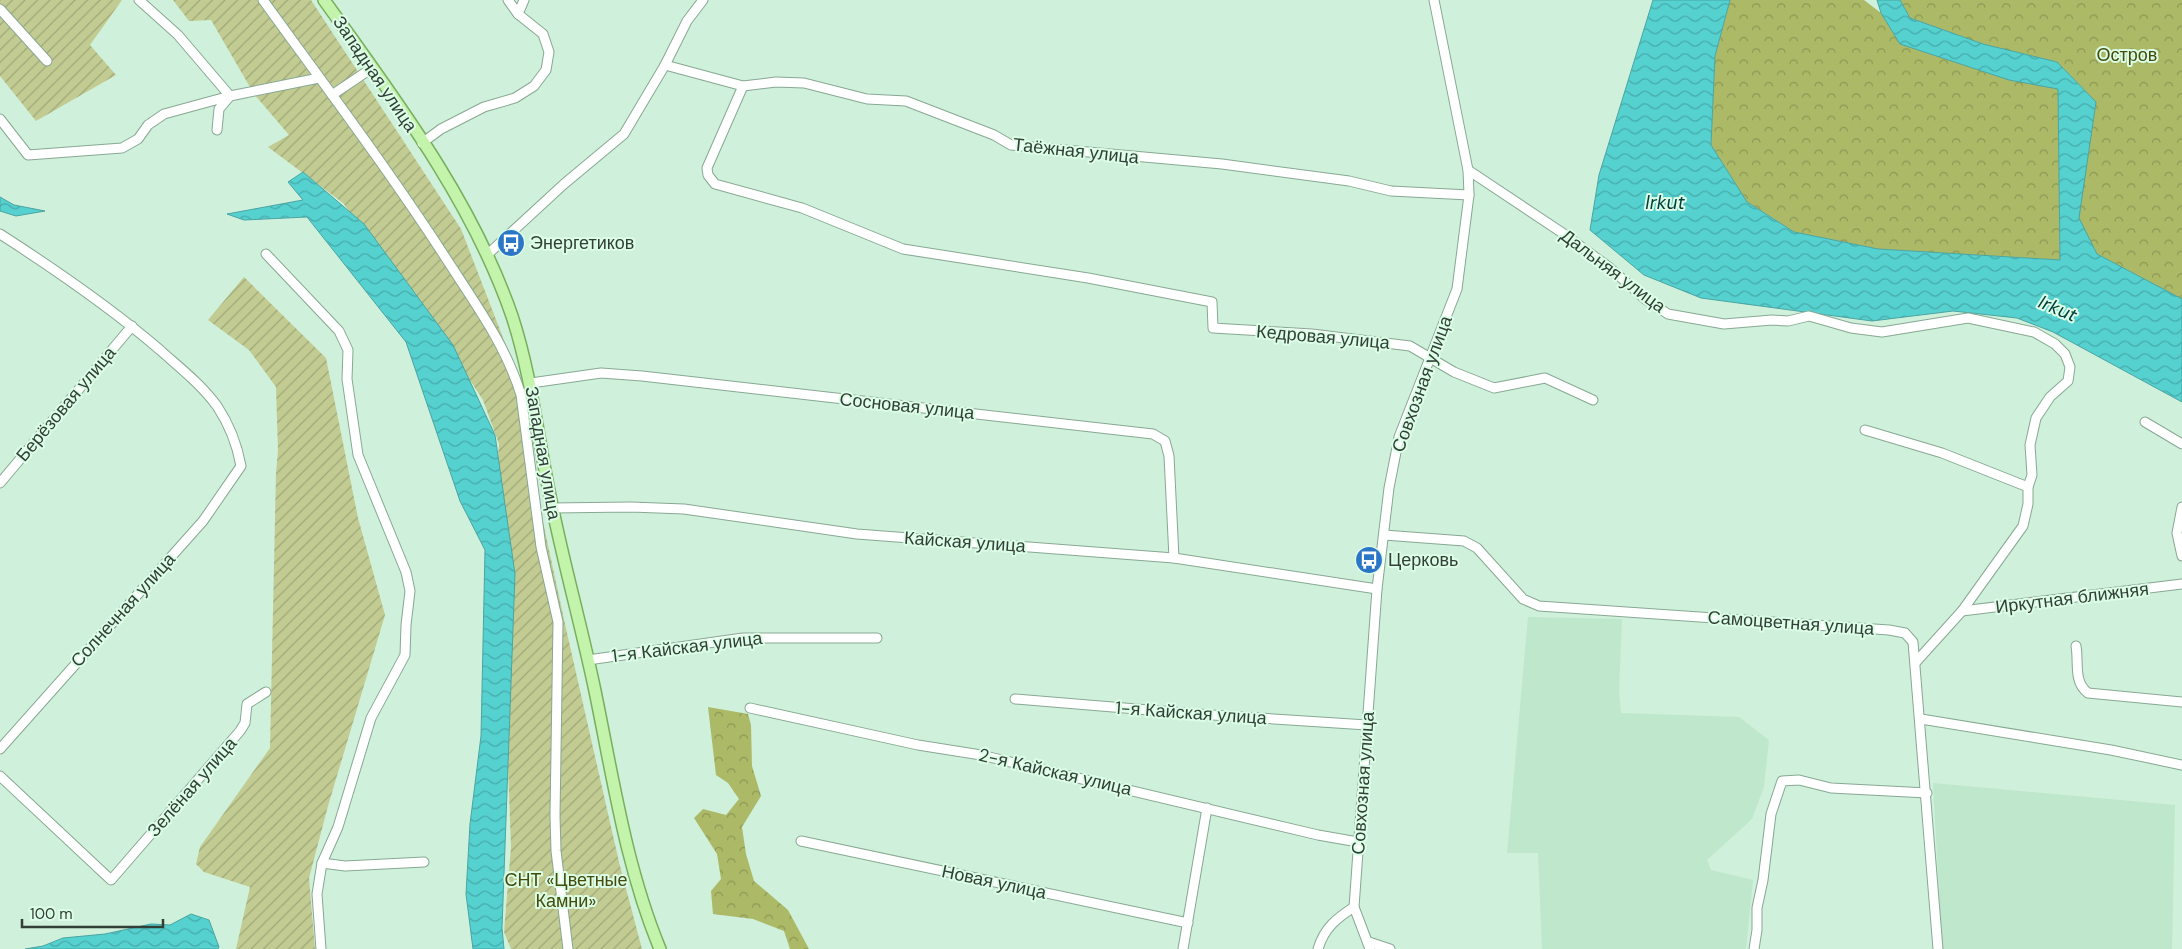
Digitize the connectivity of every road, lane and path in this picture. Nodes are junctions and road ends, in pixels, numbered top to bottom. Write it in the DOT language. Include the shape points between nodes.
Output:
graph roads {
  1 [pos="140,0"];
  2 [pos="263,0"];
  3 [pos="324,0"];
  4 [pos="508,0"];
  5 [pos="524,0"];
  6 [pos="703,0"];
  7 [pos="1434,0"];
  8 [pos="0,9"];
  9 [pos="518,14"];
  10 [pos="47,61"];
  11 [pos="665,66"];
  12 [pos="372,68"];
  13 [pos="319,78"];
  14 [pos="743,86"];
  15 [pos="332,95"];
  16 [pos="230,96"];
  17 [pos="0,119"];
  18 [pos="217,130"];
  19 [pos="422,143"];
  20 [pos="1468,170"];
  21 [pos="1469,195"];
  22 [pos="0,234"];
  23 [pos="266,254"];
  24 [pos="488,254"];
  25 [pos="132,326"];
  26 [pos="1429,356"];
  27 [pos="531,383"];
  28 [pos="1592,400"];
  29 [pos="2145,422"];
  30 [pos="1865,430"];
  31 [pos="2182,444"];
  32 [pos="0,483"];
  33 [pos="2028,487"];
  34 [pos="2182,507"];
  35 [pos="552,508"];
  36 [pos="1384,535"];
  37 [pos="2182,556"];
  38 [pos="1174,558"];
  39 [pos="2182,584"];
  40 [pos="1377,589"];
  41 [pos="1962,611"];
  42 [pos="877,638"];
  43 [pos="2076,646"];
  44 [pos="588,660"];
  45 [pos="1915,663"];
  46 [pos="266,692"];
  47 [pos="1015,699"];
  48 [pos="2182,702"];
  49 [pos="750,708"];
  50 [pos="1921,719"];
  51 [pos="1367,725"];
  52 [pos="0,749"];
  53 [pos="2182,765"];
  54 [pos="0,776"];
  55 [pos="1927,793"];
  56 [pos="1207,808"];
  57 [pos="801,841"];
  58 [pos="1358,842"];
  59 [pos="424,862"];
  60 [pos="322,863"];
  61 [pos="1354,907"];
  62 [pos="1188,923"];
  63 [pos="1369,946"];
  64 [pos="321,949"];
  65 [pos="568,949"];
  66 [pos="660,949"];
  67 [pos="1183,949"];
  68 [pos="1318,949"];
  69 [pos="1390,949"];
  70 [pos="1754,949"];
  71 [pos="1938,949"];
  1 -- 16 [label="street" via="178,35"];
  2 -- 13 [label="street"];
  3 -- 12 [label="main road, Западная улица"];
  4 -- 9 [label="street"];
  5 -- 9 [label="street"];
  6 -- 11 [label="street" via="687,21"];
  7 -- 20 [label="street, Совхозная улица"];
  8 -- 10 [label="street"];
  9 -- 19 [label="street" via="543,34 550,52 546,70 534,86 515,98 484,108 441,129"];
  11 -- 14 [label="street, Таёжная улица"];
  11 -- 24 [label="street" via="624,134"];
  12 -- 15 [label="street"];
  12 -- 19 [label="main road, Западная улица"];
  13 -- 15 [label="street"];
  13 -- 16 [label="street"];
  14 -- 21 [label="street, Таёжная улица" via="776,82 804,84 867,99 906,100 1011,145 1222,164 1349,181 1392,191"];
  14 -- 26 [label="street, Кедровая улица" via="707,168 708,176 715,184 802,208 903,248 1212,302 1213,328 1388,342 1410,346"];
  15 -- 65 [label="street" via="426,228 489,325 508,358 522,396 542,547 558,622 556,851"];
  16 -- 17 [label="street" via="164,114 148,125 138,139 122,148 28,154"];
  16 -- 18 [label="street" via="219,109"];
  19 -- 24 [label="main road, Западная улица"];
  20 -- 21 [label="street, Совхозная улица"];
  20 -- 33 [label="street, Дальняя улица" via="1561,232 1610,268 1644,299 1668,314 1724,324 1788,321 1809,316 1851,328 1882,332 1968,318 2034,332 2055,344 2065,354 2070,367 2068,381 2050,397 2036,418 2030,445 2032,475"];
  21 -- 26 [label="street, Совхозная улица" via="1457,289"];
  22 -- 25 [label="street" via="72,281"];
  23 -- 60 [label="street" via="339,331 348,350 347,379 358,455 406,572 410,591 405,655 371,718 338,827"];
  24 -- 27 [label="main road, Западная улица" via="512,316"];
  25 -- 32 [label="street, Берёзовая улица"];
  25 -- 52 [label="street, Солнечная улица" via="202,387 218,408 238,448 241,466 203,521"];
  26 -- 28 [label="street, Кедровая улица" via="1454,372 1494,388 1545,378"];
  26 -- 36 [label="street, Совхозная улица" via="1399,437"];
  27 -- 35 [label="main road, Западная улица"];
  27 -- 38 [label="street, Сосновая улица" via="601,374 642,376 1153,434 1165,441 1169,456"];
  29 -- 31 [label="street"];
  30 -- 33 [label="street" via="1942,454"];
  33 -- 41 [label="street, Дальняя улица" via="2023,526"];
  34 -- 37 [label="street" via="2177,533"];
  35 -- 38 [label="street, Кайская улица" via="684,509 857,534"];
  35 -- 44 [label="main road, Западная улица"];
  36 -- 40 [label="street, Совхозная улица"];
  36 -- 45 [label="street, Самоцветная улица" via="1464,541 1477,548 1523,599 1539,606 1889,630 1905,633 1913,642"];
  38 -- 40 [label="street, Кайская улица"];
  39 -- 41 [label="street, Иркутная ближняя"];
  40 -- 51 [label="street, Совхозная улица"];
  41 -- 45 [label="street, Дальняя улица"];
  42 -- 44 [label="street, 1-я Кайская улица" via="743,638"];
  43 -- 48 [label="street" via="2081,688 2088,693"];
  44 -- 66 [label="main road, Западная улица" via="633,873"];
  45 -- 50 [label="street, Самоцветная улица"];
  46 -- 54 [label="street, Зелёная улица" via="247,704 245,723 240,731 110,880"];
  47 -- 51 [label="street, 1-я Кайская улица"];
  49 -- 56 [label="street, 2-я Кайская улица" via="918,745 981,755"];
  50 -- 53 [label="street" via="2102,748"];
  50 -- 55 [label="street, Самоцветная улица"];
  51 -- 58 [label="street, Совхозная улица"];
  55 -- 70 [label="street" via="1831,788 1799,780 1782,781 1771,814"];
  55 -- 71 [label="street, Самоцветная улица"];
  56 -- 58 [label="street, 2-я Кайская улица" via="1318,836"];
  56 -- 62 [label="street"];
  57 -- 62 [label="street, Новая улица"];
  58 -- 61 [label="street, Совхозная улица"];
  59 -- 60 [label="street" via="345,866"];
  60 -- 64 [label="street" via="317,894"];
  61 -- 63 [label="street, Совхозная улица"];
  61 -- 68 [label="street" via="1337,918 1322,936"];
  62 -- 67 [label="street"];
  63 -- 69 [label="street"];
}
